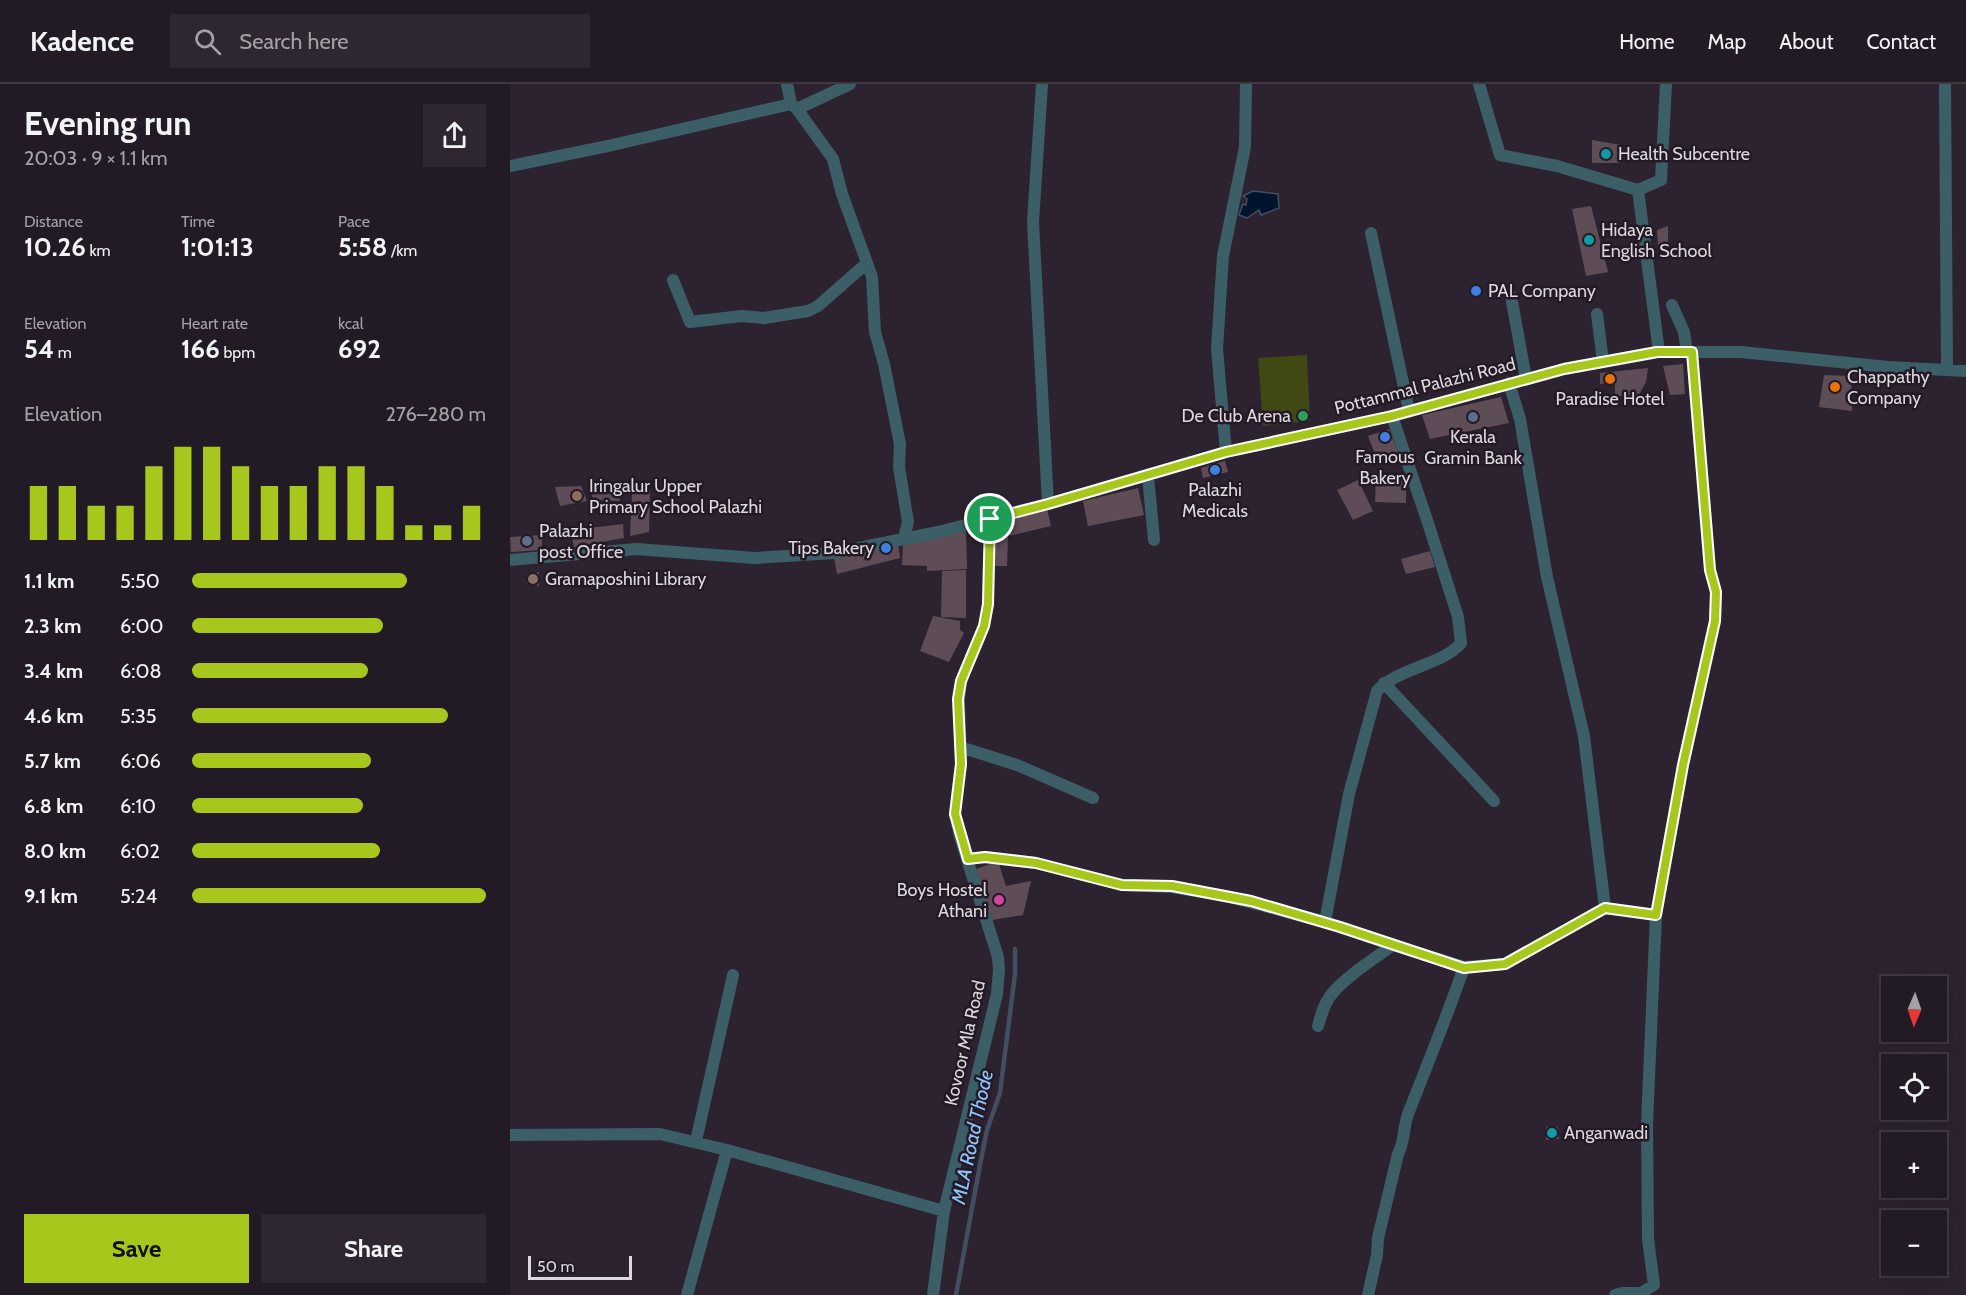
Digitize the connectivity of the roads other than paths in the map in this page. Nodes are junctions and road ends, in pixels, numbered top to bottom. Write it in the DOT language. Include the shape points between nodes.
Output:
graph roads {
  1 [pos="787,84"];
  2 [pos="850,84"];
  3 [pos="1042,84"];
  4 [pos="1246,84"];
  5 [pos="1479,84"];
  6 [pos="1666,84"];
  7 [pos="1945,84"];
  8 [pos="794,107"];
  9 [pos="510,166"];
  10 [pos="1638,190"];
  11 [pos="1371,233"];
  12 [pos="867,263"];
  13 [pos="673,280"];
  14 [pos="1511,296"];
  15 [pos="1672,305"];
  16 [pos="1597,314"];
  17 [pos="1659,352"];
  18 [pos="1690,352"];
  19 [pos="1604,362"];
  20 [pos="1947,370"];
  21 [pos="1966,370"];
  22 [pos="1526,379"];
  23 [pos="1509,383"];
  24 [pos="1409,411"];
  25 [pos="1392,416"];
  26 [pos="1226,452"];
  27 [pos="1148,476"];
  28 [pos="1048,504"];
  29 [pos="990,519"];
  30 [pos="904,538"];
  31 [pos="1154,540"];
  32 [pos="510,560"];
  33 [pos="1384,683"];
  34 [pos="960,747"];
  35 [pos="1093,798"];
  36 [pos="1494,801"];
  37 [pos="968,859"];
  38 [pos="1605,908"];
  39 [pos="1656,915"];
  40 [pos="1325,922"];
  41 [pos="1393,945"];
  42 [pos="1464,968"];
  43 [pos="733,975"];
  44 [pos="1318,1026"];
  45 [pos="510,1135"];
  46 [pos="696,1142"];
  47 [pos="726,1150"];
  48 [pos="944,1211"];
  49 [pos="687,1295"];
  50 [pos="933,1295"];
  51 [pos="1368,1295"];
  52 [pos="1615,1295"];
  1 -- 8 [label="street"];
  2 -- 8 [label="street"];
  3 -- 28 [label="street" via="1033,222"];
  4 -- 26 [label="street" via="1245,147 1223,256 1217,349"];
  5 -- 10 [label="street" via="1500,155 1557,166"];
  6 -- 10 [label="street" via="1661,180"];
  7 -- 20 [label="street"];
  8 -- 9 [label="street"];
  8 -- 12 [label="street" via="833,159"];
  10 -- 17 [label="street"];
  11 -- 24 [label="street"];
  12 -- 13 [label="street" via="818,306 764,318 742,316 690,322"];
  12 -- 30 [label="street" via="872,278 875,332 900,444 899,466 908,522"];
  14 -- 22 [label="street"];
  15 -- 18 [label="street"];
  16 -- 19 [label="street"];
  17 -- 18 [label="street, Pottammal Palazhi Road"];
  17 -- 19 [label="street, Pottammal Palazhi Road"];
  18 -- 20 [label="street, Pottammal Palazhi Road" via="1741,352"];
  18 -- 39 [label="street" via="1710,570 1716,592 1715,621 1683,765"];
  19 -- 22 [label="street, Pottammal Palazhi Road"];
  20 -- 21 [label="street, Pottammal Palazhi Road"];
  22 -- 23 [label="street, Pottammal Palazhi Road"];
  23 -- 24 [label="street, Pottammal Palazhi Road"];
  23 -- 38 [label="street" via="1520,419 1547,577 1584,736"];
  24 -- 25 [label="street, Pottammal Palazhi Road"];
  25 -- 26 [label="street, Pottammal Palazhi Road"];
  25 -- 33 [label="street" via="1458,617 1461,643"];
  26 -- 27 [label="street, Pottammal Palazhi Road"];
  27 -- 28 [label="street, Pottammal Palazhi Road"];
  27 -- 31 [label="street"];
  28 -- 29 [label="street, Pottammal Palazhi Road"];
  29 -- 30 [label="street, Pottammal Palazhi Road"];
  29 -- 34 [label="street, Kovoor Mla Road" via="988,604 984,626 961,681"];
  30 -- 32 [label="street, Pottammal Palazhi Road" via="834,553 755,558 636,549"];
  33 -- 36 [label="street"];
  33 -- 40 [label="street" via="1377,691 1358,756"];
  34 -- 35 [label="street" via="1017,765"];
  34 -- 37 [label="street, Kovoor Mla Road" via="955,814"];
  37 -- 40 [label="street" via="1036,863 1122,885 1172,886"];
  37 -- 48 [label="street, Kovoor Mla Road" via="999,970 997,994"];
  38 -- 39 [label="street"];
  38 -- 42 [label="street" via="1505,964"];
  39 -- 52 [label="street" via="1647,1124 1648,1239 1654,1285 1641,1293"];
  40 -- 41 [label="street"];
  41 -- 42 [label="street"];
  41 -- 44 [label="street" via="1331,995"];
  42 -- 51 [label="street" via="1407,1118"];
  43 -- 46 [label="street"];
  45 -- 46 [label="street" via="660,1134"];
  46 -- 47 [label="street"];
  47 -- 48 [label="street"];
  47 -- 49 [label="street"];
  48 -- 50 [label="street, Kovoor Mla Road"];
}
